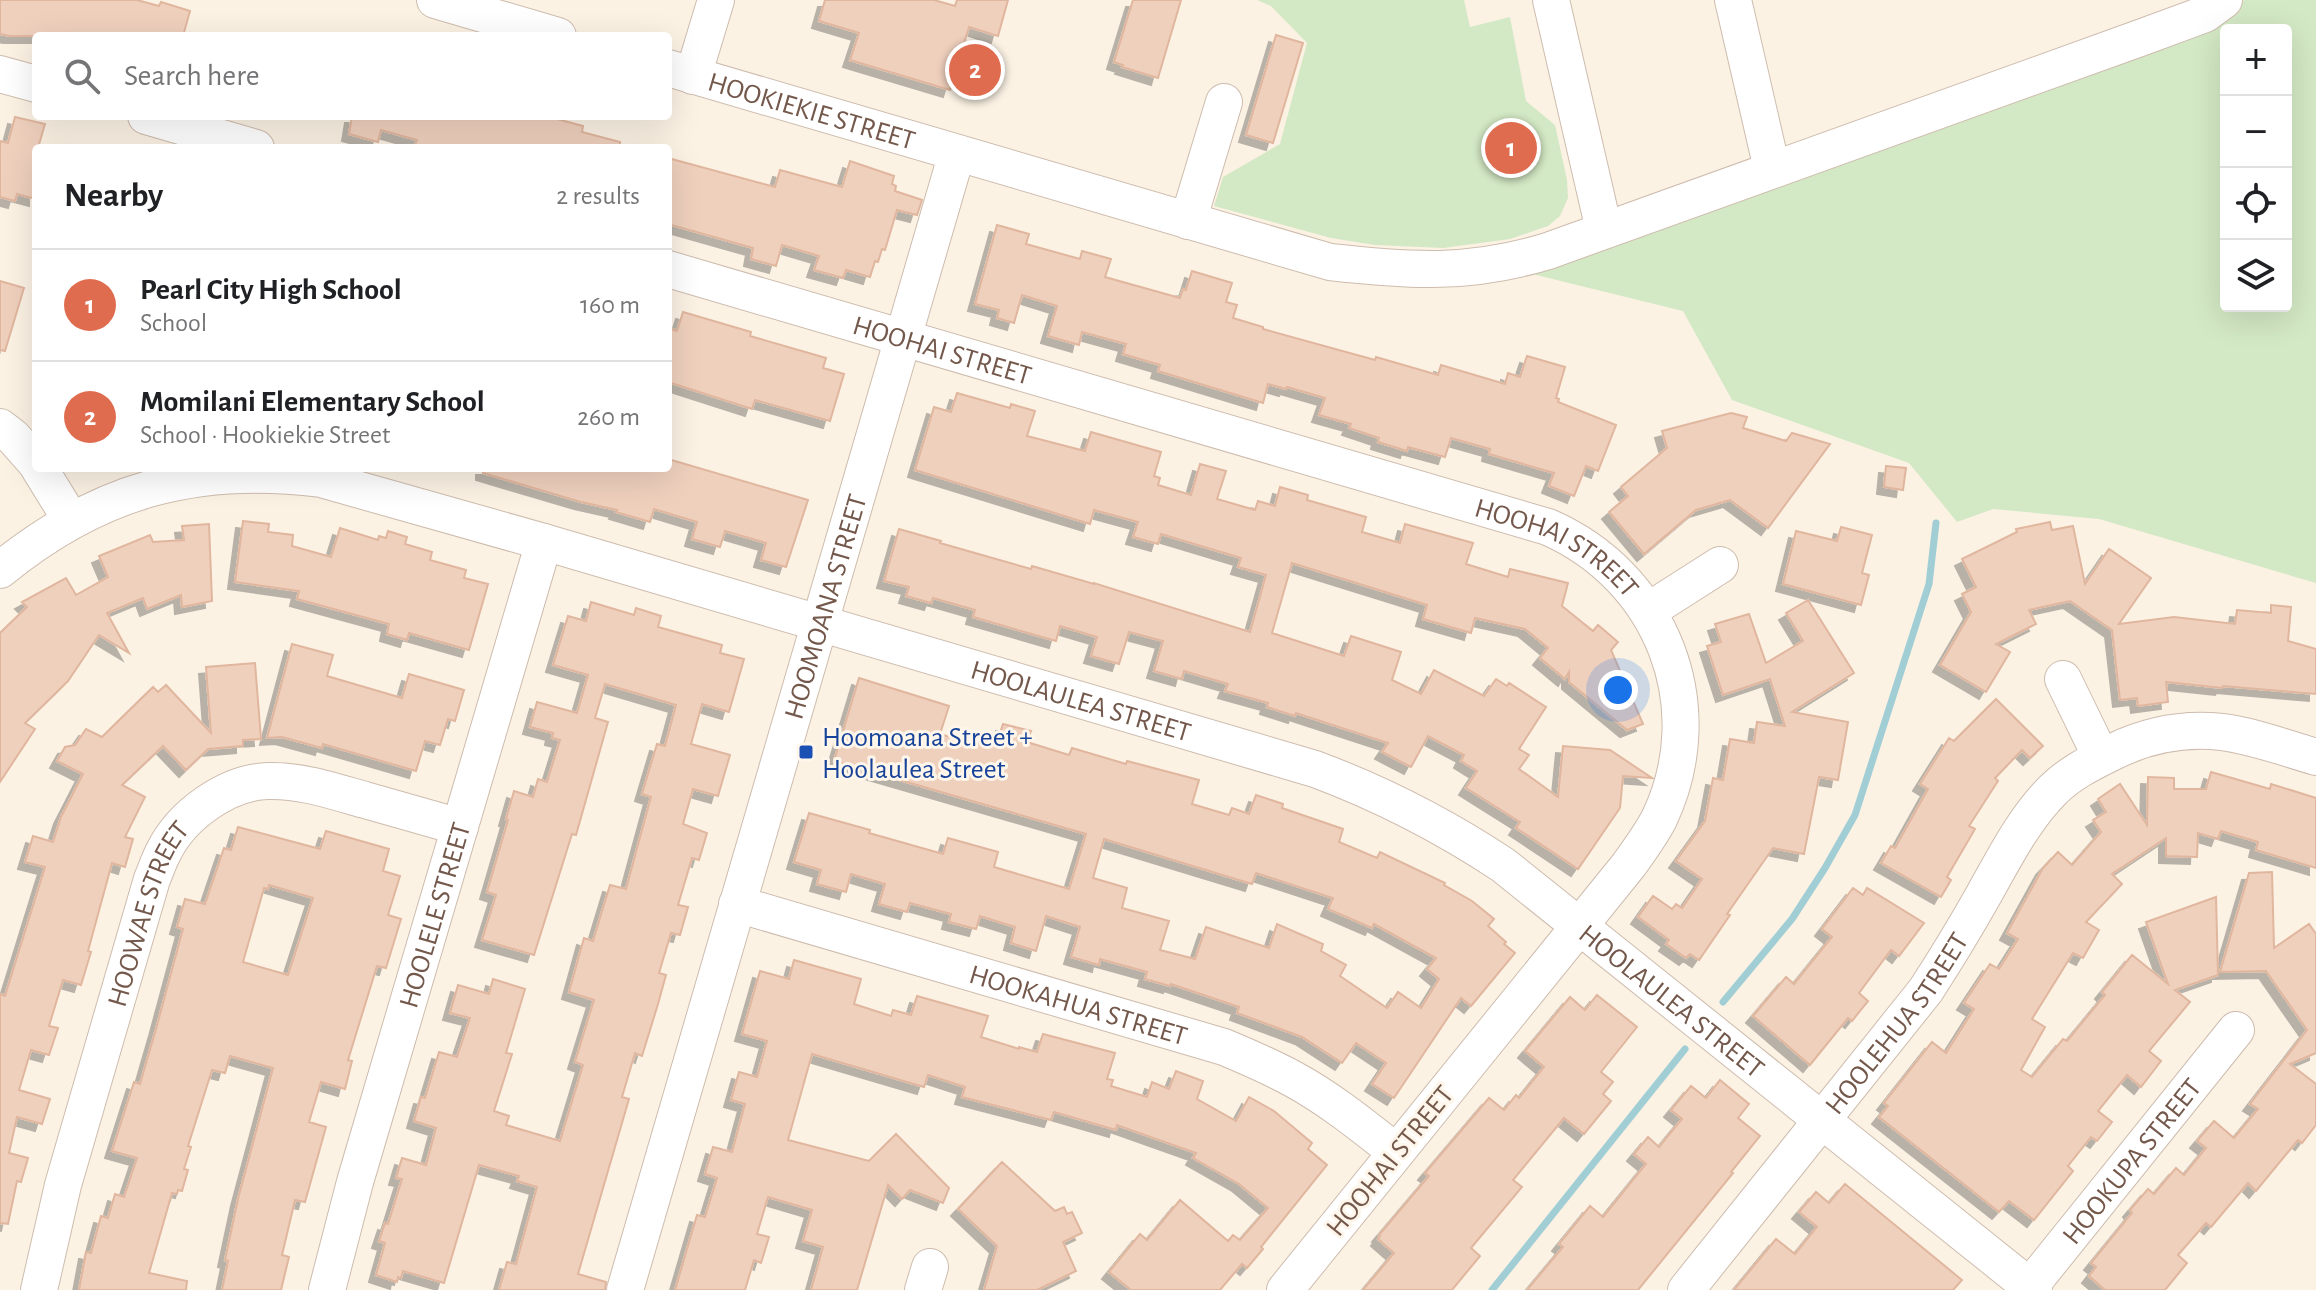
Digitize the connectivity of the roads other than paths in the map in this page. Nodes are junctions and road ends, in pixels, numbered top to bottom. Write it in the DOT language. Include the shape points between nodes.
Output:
graph roads {
  1 [pos="437,0"];
  2 [pos="716,0"];
  3 [pos="1551,0"];
  4 [pos="1733,0"];
  5 [pos="2224,0"];
  6 [pos="545,32"];
  7 [pos="681,72"];
  8 [pos="0,74"];
  9 [pos="32,83"];
  10 [pos="1224,102"];
  11 [pos="160,120"];
  12 [pos="242,144"];
  13 [pos="957,153"];
  14 [pos="1772,169"];
  15 [pos="1188,221"];
  16 [pos="1604,230"];
  17 [pos="672,270"];
  18 [pos="904,338"];
  19 [pos="0,427"];
  20 [pos="32,459"];
  21 [pos="42,472"];
  22 [pos="71,520"];
  23 [pos="544,542"];
  24 [pos="1720,565"];
  25 [pos="0,570"];
  26 [pos="1648,611"];
  27 [pos="820,623"];
  28 [pos="2063,679"];
  29 [pos="2101,757"];
  30 [pos="2316,757"];
  31 [pos="460,827"];
  32 [pos="737,904"];
  33 [pos="1579,925"];
  34 [pos="2236,1030"];
  35 [pos="1823,1120"];
  36 [pos="1396,1152"];
  37 [pos="2030,1289"];
  38 [pos="39,1290"];
  39 [pos="327,1290"];
  40 [pos="625,1290"];
  41 [pos="1285,1290"];
  42 [pos="1686,1290"];
  1 -- 6 [label="street"];
  2 -- 7 [label="street"];
  3 -- 16 [label="street"];
  4 -- 14 [label="street"];
  5 -- 14 [label="street, HOOKIEKIE STREET" via="2205,14"];
  7 -- 13 [label="street, HOOKIEKIE STREET"];
  8 -- 9 [label="street"];
  10 -- 15 [label="street"];
  11 -- 12 [label="street"];
  13 -- 15 [label="street, HOOKIEKIE STREET"];
  13 -- 18 [label="street, HOOMOANA STREET"];
  14 -- 16 [label="street, HOOKIEKIE STREET"];
  15 -- 16 [label="street, HOOKIEKIE STREET" via="1330,262 1437,270 1518,260"];
  17 -- 18 [label="street, HOOHAI STREET"];
  18 -- 26 [label="street, HOOHAI STREET" via="1548,527 1604,560"];
  18 -- 27 [label="street, HOOMOANA STREET"];
  19 -- 20 [label="street"];
  21 -- 22 [label="street"];
  22 -- 23 [label="street, HOOLAULEA STREET" via="108,502 178,481 285,474 355,487"];
  22 -- 25 [label="street, HOOLAULEA STREET"];
  23 -- 27 [label="street, HOOLAULEA STREET"];
  23 -- 31 [label="street, HOOLELE STREET"];
  24 -- 26 [label="street"];
  26 -- 33 [label="street, HOOHAI STREET" via="1674,670 1680,707 1676,766 1647,841"];
  27 -- 32 [label="street, HOOMOANA STREET"];
  27 -- 33 [label="street, HOOLAULEA STREET" via="1358,785 1477,848"];
  28 -- 29 [label="street"];
  29 -- 30 [label="street, HOOLEHUA STREET" via="2159,735 2195,731 2247,737"];
  29 -- 35 [label="street, HOOLEHUA STREET" via="2074,772 2036,808 1926,990"];
  31 -- 38 [label="street, HOOWAE STREET" via="287,781 245,785 220,795 181,826 152,879 63,1185"];
  31 -- 39 [label="street, HOOLELE STREET"];
  32 -- 36 [label="street, HOOKAHUA STREET" via="1224,1047 1322,1096"];
  32 -- 40 [label="street, HOOMOANA STREET"];
  33 -- 35 [label="street, HOOLAULEA STREET"];
  33 -- 36 [label="street, HOOHAI STREET"];
  34 -- 37 [label="street, HOOKUPA STREET"];
  35 -- 37 [label="street, HOOLAULEA STREET"];
  35 -- 42 [label="street, HOOLEHUA STREET"];
  36 -- 41 [label="street, HOOHAI STREET"];
}
